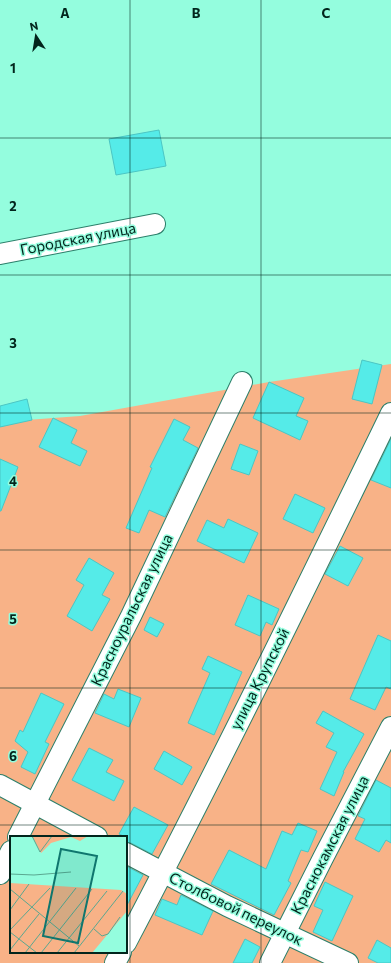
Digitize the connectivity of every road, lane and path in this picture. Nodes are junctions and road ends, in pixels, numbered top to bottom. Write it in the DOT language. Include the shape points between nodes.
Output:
graph roads {
  1 [pos="155,224"];
  2 [pos="0,254"];
  3 [pos="242,382"];
  4 [pos="391,413"];
  5 [pos="391,727"];
  6 [pos="0,785"];
  7 [pos="34,803"];
  8 [pos="18,836"];
  9 [pos="95,836"];
  10 [pos="10,853"];
  11 [pos="127,854"];
  12 [pos="163,873"];
  13 [pos="0,874"];
  14 [pos="285,933"];
  15 [pos="127,941"];
  16 [pos="121,953"];
  17 [pos="116,963"];
  18 [pos="270,963"];
  19 [pos="348,963"];
  1 -- 2 [label="street, Городская улица"];
  3 -- 7 [label="street, Красноуральская улица" via="131,616"];
  4 -- 12 [label="street, улица Крупской"];
  5 -- 14 [label="street, Краснокамская улица"];
  6 -- 7 [label="street"];
  7 -- 8 [label="street, Красноуральская улица"];
  7 -- 9 [label="street"];
  10 -- 13 [label="street"];
  11 -- 12 [label="street, Столбовой переулок"];
  12 -- 14 [label="street, Столбовой переулок"];
  12 -- 15 [label="street, улица Крупской"];
  14 -- 18 [label="street, Краснокамская улица"];
  14 -- 19 [label="street, Столбовой переулок"];
  16 -- 17 [label="street"];
}
